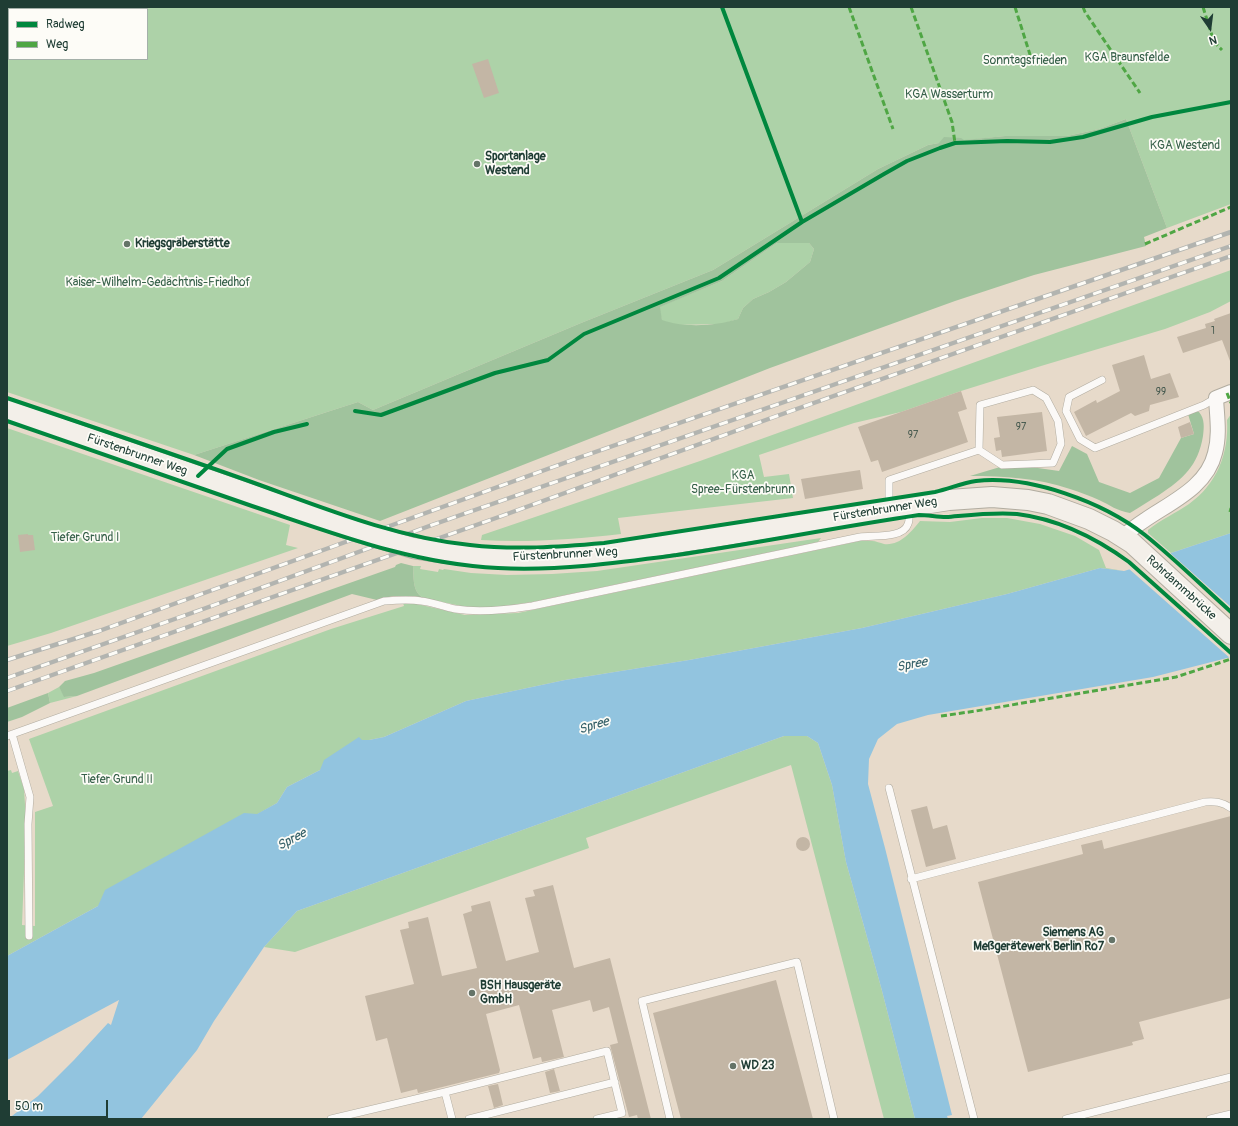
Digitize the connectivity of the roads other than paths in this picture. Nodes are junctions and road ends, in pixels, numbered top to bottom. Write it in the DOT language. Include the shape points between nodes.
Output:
graph roads {
  1 [pos="1102,380"];
  2 [pos="1231,392"];
  3 [pos="1216,398"];
  4 [pos="7,410"];
  5 [pos="979,450"];
  6 [pos="909,506"];
  7 [pos="889,510"];
  8 [pos="1127,540"];
  9 [pos="1231,634"];
  10 [pos="9,735"];
  11 [pos="889,788"];
  12 [pos="1231,808"];
  13 [pos="911,878"];
  14 [pos="29,936"];
  15 [pos="1231,1077"];
  16 [pos="615,1082"];
  17 [pos="446,1092"];
  18 [pos="1231,1114"];
  19 [pos="331,1119"];
  20 [pos="452,1119"];
  21 [pos="468,1119"];
  22 [pos="597,1119"];
  23 [pos="670,1119"];
  24 [pos="834,1119"];
  25 [pos="974,1119"];
  26 [pos="1066,1119"];
  27 [pos="1210,1119"];
  1 -- 3 [label="lane" via="1069,397 1066,411 1080,439 1095,448"];
  2 -- 3 [label="street"];
  3 -- 8 [label="street" via="1218,431 1215,454 1206,473 1192,489 1144,520"];
  4 -- 7 [label="main road, Fürstenbrunner Weg, bridge" via="352,530 413,548 446,553 495,558 581,556"];
  5 -- 5 [label="lane" via="980,405 1034,390 1046,398 1058,421 1062,444 1053,463 1002,465"];
  5 -- 7 [label="lane" via="889,480"];
  6 -- 7 [label="main road, Fürstenbrunner Weg"];
  6 -- 8 [label="main road, Fürstenbrunner Weg" via="992,497 1028,500 1048,504 1089,519"];
  6 -- 10 [label="lane" via="908,524 892,535 860,537 532,606 480,611 455,609 422,601 384,601"];
  8 -- 9 [label="main road, Rohrdammbrücke"];
  10 -- 14 [label="lane" via="30,797"];
  11 -- 13 [label="lane"];
  12 -- 13 [label="lane" via="1215,801 1205,802"];
  13 -- 25 [label="lane"];
  15 -- 26 [label="lane"];
  16 -- 17 [label="lane" via="607,1051"];
  16 -- 21 [label="lane"];
  16 -- 22 [label="lane" via="622,1113"];
  17 -- 19 [label="lane"];
  17 -- 20 [label="lane"];
  18 -- 27 [label="lane"];
  23 -- 24 [label="lane" via="642,1001 797,962"];
}
